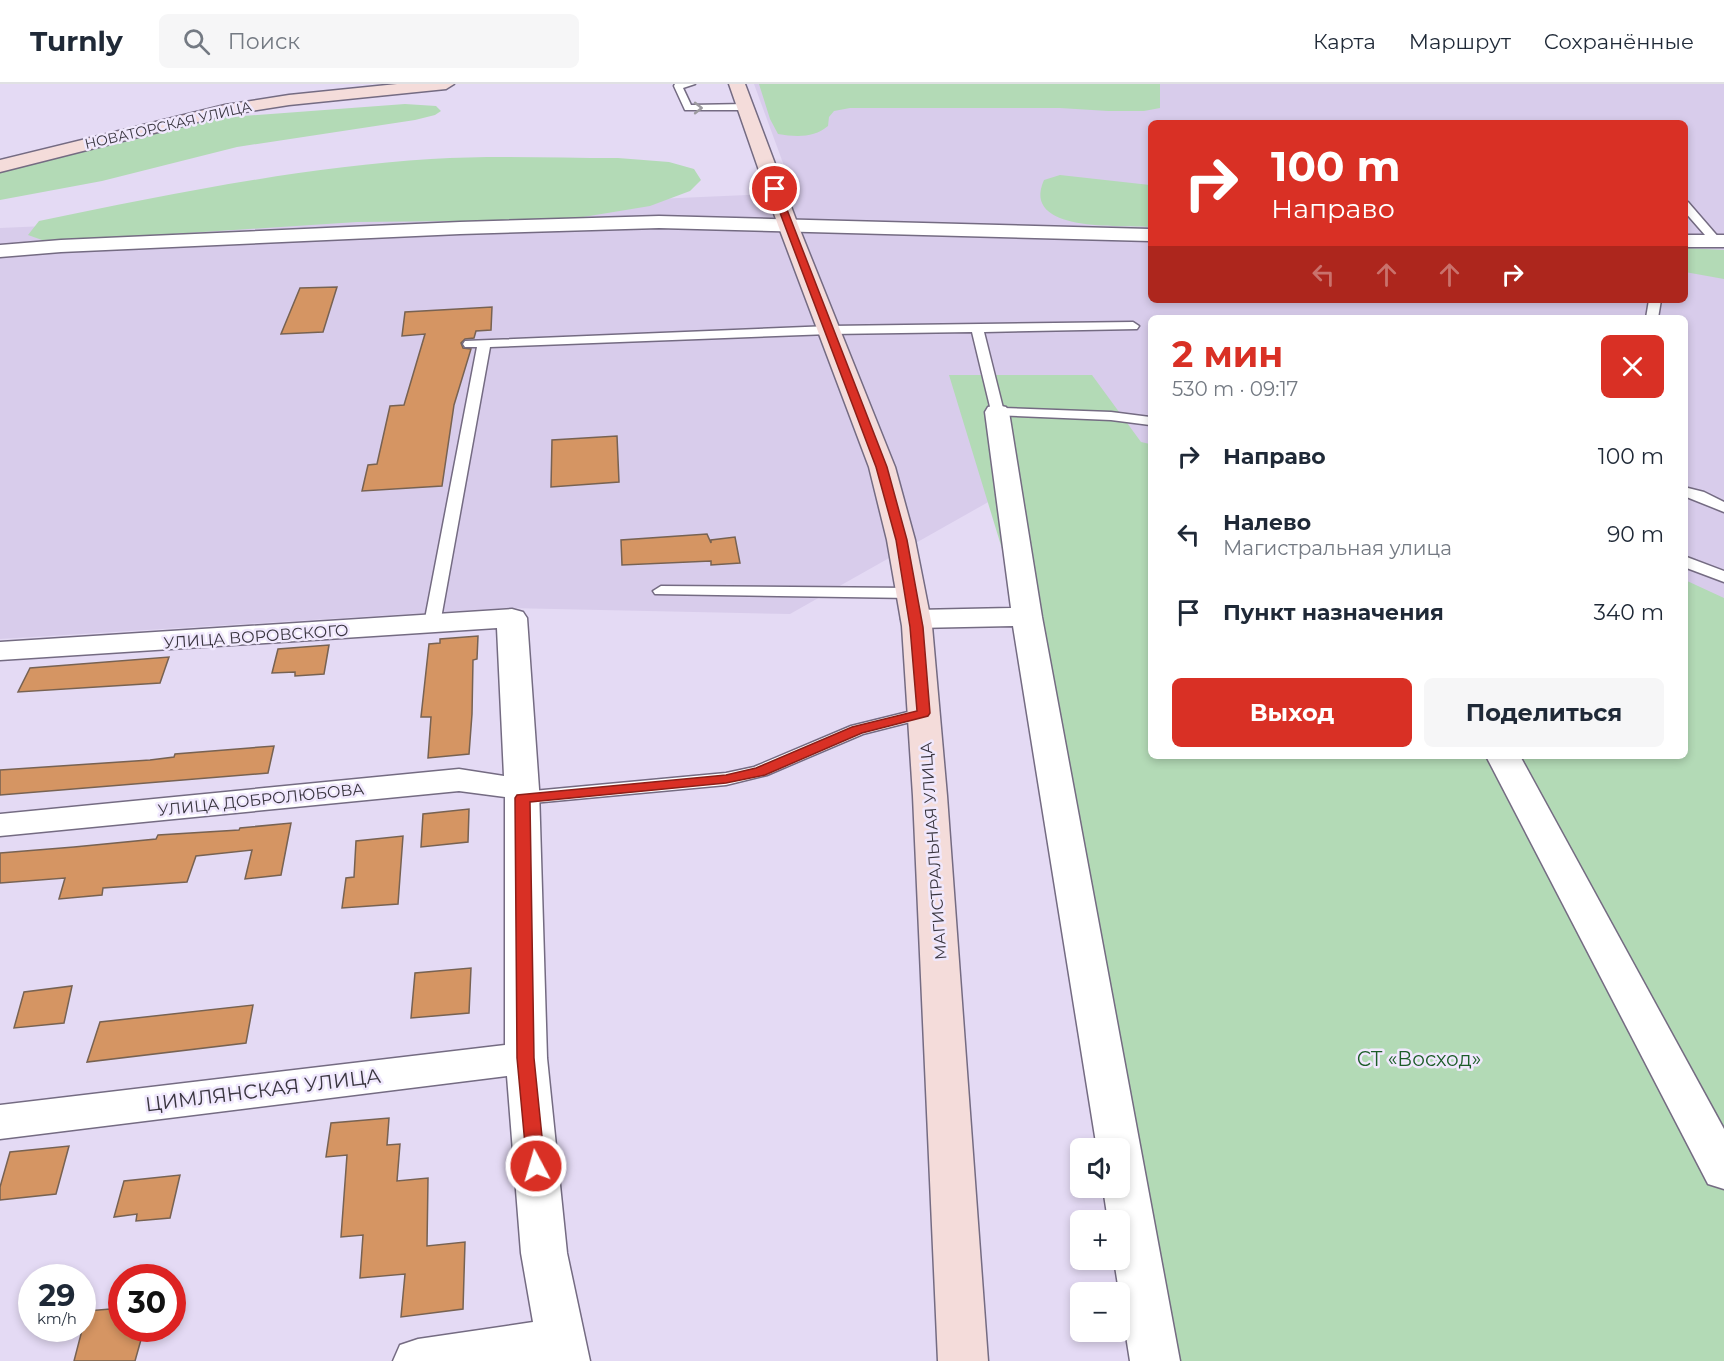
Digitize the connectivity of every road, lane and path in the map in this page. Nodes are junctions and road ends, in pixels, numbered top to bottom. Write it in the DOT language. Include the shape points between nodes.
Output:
graph roads {
  1 [pos="446,84"];
  2 [pos="691,84"];
  3 [pos="741,96"];
  4 [pos="0,166"];
  5 [pos="1688,208"];
  6 [pos="788,225"];
  7 [pos="1148,235"];
  8 [pos="1688,241"];
  9 [pos="1720,241"];
  10 [pos="0,251"];
  11 [pos="1133,326"];
  12 [pos="977,328"];
  13 [pos="830,330"];
  14 [pos="997,412"];
  15 [pos="1148,421"];
  16 [pos="1688,492"];
  17 [pos="1724,508"];
  18 [pos="1688,563"];
  19 [pos="1724,577"];
  20 [pos="661,591"];
  21 [pos="913,606"];
  22 [pos="1027,617"];
  23 [pos="432,624"];
  24 [pos="0,651"];
  25 [pos="924,713"];
  26 [pos="1505,759"];
  27 [pos="522,794"];
  28 [pos="0,825"];
  29 [pos="526,1058"];
  30 [pos="0,1122"];
  31 [pos="1117,1138"];
  32 [pos="1724,1171"];
  33 [pos="1127,1198"];
  34 [pos="563,1350"];
  35 [pos="418,1361"];
  36 [pos="963,1361"];
  37 [pos="1155,1361"];
  1 -- 4 [label="main road, НОВАТОРСКАЯ УЛИЦА" via="225,110"];
  2 -- 3 [label="lane, one-way" via="678,86 688,108"];
  3 -- 6 [label="main road, МАГИСТРАЛЬНАЯ УЛИЦА"];
  5 -- 9 [label="lane"];
  6 -- 7 [label="street"];
  6 -- 10 [label="street" via="659,222 460,228"];
  6 -- 13 [label="main road, МАГИСТРАЛЬНАЯ УЛИЦА"];
  8 -- 9 [label="street"];
  11 -- 12 [label="lane"];
  12 -- 13 [label="lane"];
  12 -- 14 [label="lane"];
  13 -- 21 [label="main road, МАГИСТРАЛЬНАЯ УЛИЦА" via="882,467"];
  13 -- 23 [label="lane" via="476,344"];
  14 -- 15 [label="lane"];
  14 -- 22 [label="street"];
  16 -- 17 [label="lane"];
  18 -- 19 [label="lane"];
  20 -- 21 [label="lane"];
  21 -- 22 [label="street"];
  21 -- 25 [label="main road, МАГИСТРАЛЬНАЯ УЛИЦА"];
  22 -- 31 [label="street"];
  23 -- 24 [label="street, УЛИЦА ВОРОВСКОГО"];
  23 -- 27 [label="street, УЛИЦА ВОРОВСКОГО" via="512,618"];
  25 -- 27 [label="lane" via="857,730 760,771 726,779"];
  25 -- 36 [label="main road, МАГИСТРАЛЬНАЯ УЛИЦА"];
  26 -- 32 [label="street"];
  27 -- 28 [label="street, УЛИЦА ДОБРОЛЮБОВА" via="459,780"];
  27 -- 29 [label="street"];
  29 -- 30 [label="street, ЦИМЛЯНСКАЯ УЛИЦА"];
  29 -- 34 [label="street" via="544,1253"];
  33 -- 37 [label="street"];
  34 -- 35 [label="street"];
}
